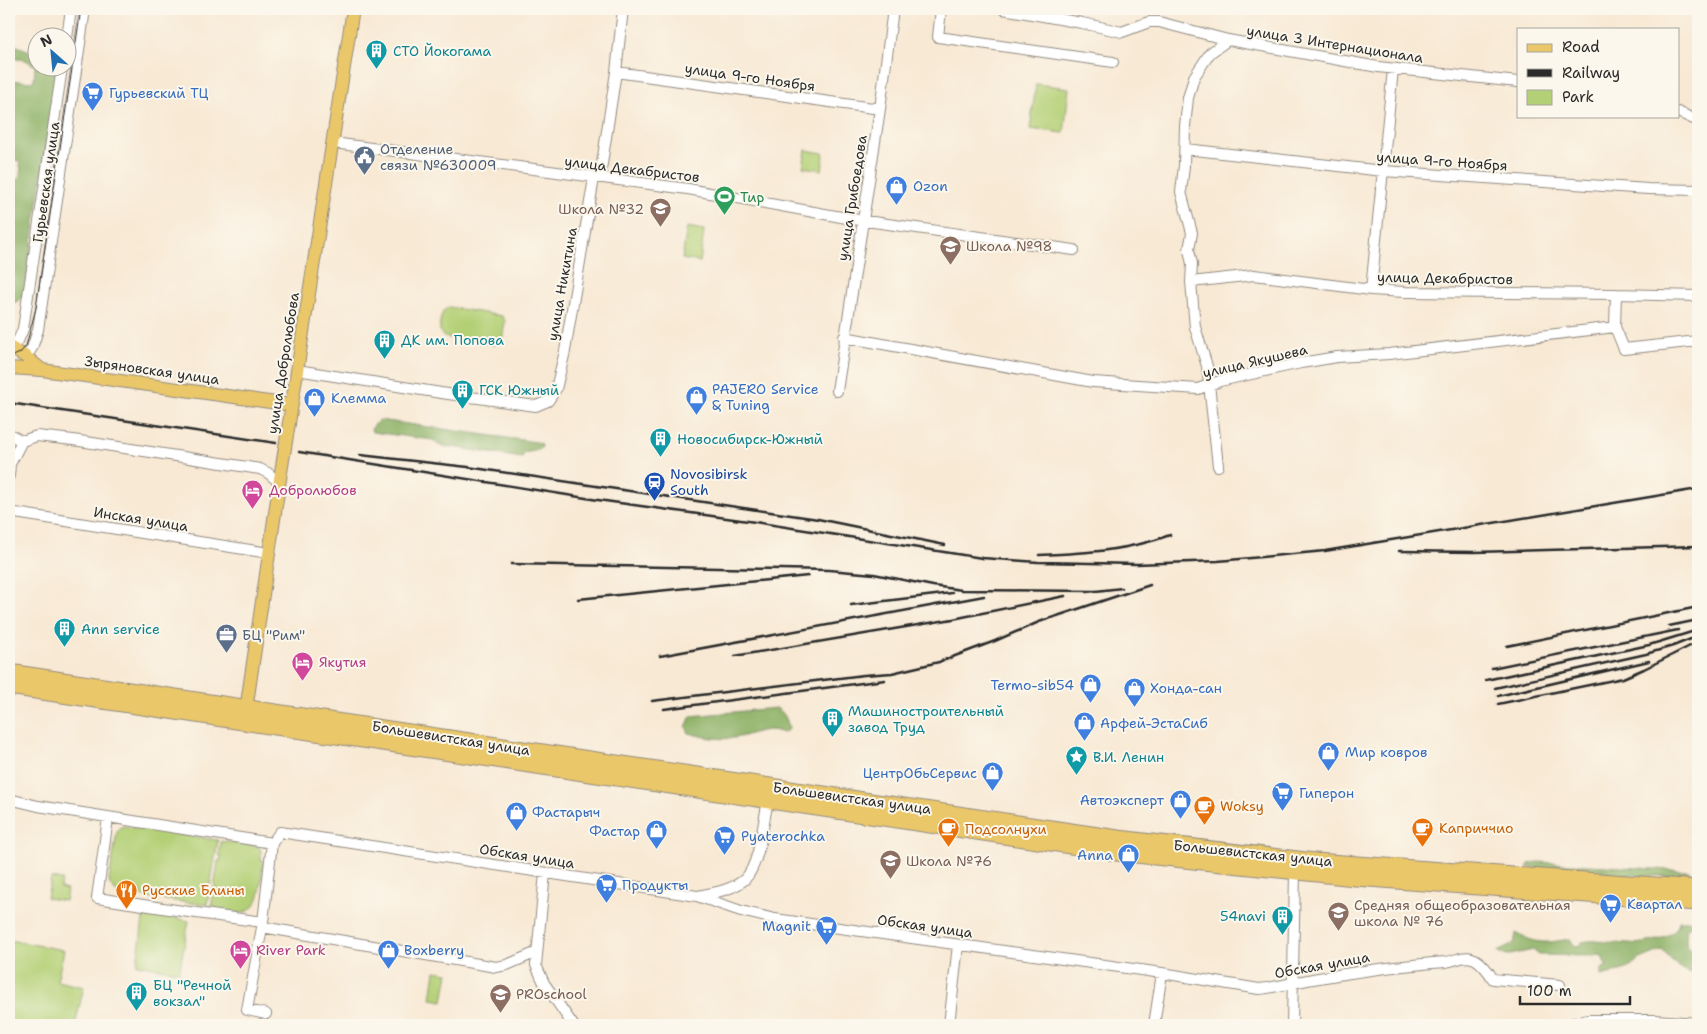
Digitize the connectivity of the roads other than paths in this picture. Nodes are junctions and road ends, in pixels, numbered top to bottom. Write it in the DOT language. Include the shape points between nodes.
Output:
graph roads {
  1 [pos="72,9"];
  2 [pos="85,9"];
  3 [pos="354,9"];
  4 [pos="624,9"];
  5 [pos="893,9"];
  6 [pos="941,9"];
  7 [pos="1003,9"];
  8 [pos="69,28"];
  9 [pos="1228,40"];
  10 [pos="1113,62"];
  11 [pos="1393,69"];
  12 [pos="616,72"];
  13 [pos="61,78"];
  14 [pos="1517,82"];
  15 [pos="880,109"];
  16 [pos="1680,113"];
  17 [pos="1698,121"];
  18 [pos="333,143"];
  19 [pos="1185,149"];
  20 [pos="1382,171"];
  21 [pos="594,178"];
  22 [pos="1698,190"];
  23 [pos="863,220"];
  24 [pos="1074,250"];
  25 [pos="1192,282"];
  26 [pos="1371,290"];
  27 [pos="1616,294"];
  28 [pos="1698,296"];
  29 [pos="1615,327"];
  30 [pos="844,337"];
  31 [pos="1698,341"];
  32 [pos="9,347"];
  33 [pos="26,357"];
  34 [pos="9,366"];
  35 [pos="42,370"];
  36 [pos="297,370"];
  37 [pos="1209,386"];
  38 [pos="837,392"];
  39 [pos="291,405"];
  40 [pos="9,434"];
  41 [pos="22,440"];
  42 [pos="1218,466"];
  43 [pos="9,476"];
  44 [pos="280,478"];
  45 [pos="9,512"];
  46 [pos="269,553"];
  47 [pos="9,672"];
  48 [pos="9,687"];
  49 [pos="245,715"];
  50 [pos="9,799"];
  51 [pos="768,801"];
  52 [pos="108,818"];
  53 [pos="272,843"];
  54 [pos="1295,872"];
  55 [pos="545,873"];
  56 [pos="1698,888"];
  57 [pos="697,896"];
  58 [pos="1698,904"];
  59 [pos="262,924"];
  60 [pos="958,945"];
  61 [pos="537,952"];
  62 [pos="1162,973"];
  63 [pos="1292,982"];
  64 [pos="1560,985"];
  65 [pos="266,1014"];
  66 [pos="1698,1023"];
  67 [pos="573,1025"];
  68 [pos="949,1025"];
  69 [pos="1154,1025"];
  70 [pos="1292,1025"];
  71 [pos="1565,1025"];
  1 -- 8 [label="street"];
  2 -- 33 [label="street, Гурьевская улица" via="38,330"];
  3 -- 18 [label="main road, улица Добролюбова"];
  4 -- 12 [label="street, улица Никитина"];
  5 -- 15 [label="street, улица Грибоедова"];
  6 -- 10 [label="street" via="938,37"];
  7 -- 9 [label="street, улица 3 Интернационала" via="1122,32 1149,22 1159,22"];
  9 -- 11 [label="street, улица 3 Интернационала"];
  9 -- 19 [label="street" via="1210,54 1194,76 1188,98"];
  11 -- 14 [label="street, улица 3 Интернационала"];
  11 -- 20 [label="street"];
  12 -- 15 [label="street, улица 9-го Ноября"];
  12 -- 21 [label="street, улица Никитина" via="600,170"];
  13 -- 32 [label="street, Гурьевская улица" via="23,329 18,341"];
  15 -- 23 [label="street, улица Грибоедова"];
  16 -- 17 [label="street"];
  18 -- 21 [label="street, улица Декабристов"];
  18 -- 36 [label="main road, улица Добролюбова"];
  19 -- 20 [label="street, улица 9-го Ноября"];
  19 -- 25 [label="street" via="1181,192 1192,233 1189,250"];
  20 -- 22 [label="street, улица 9-го Ноября"];
  20 -- 26 [label="street"];
  21 -- 23 [label="street, улица Декабристов" via="688,189"];
  21 -- 36 [label="street, улица Никитина" via="565,351 556,390 548,401 536,406"];
  23 -- 24 [label="street, улица Декабристов"];
  23 -- 30 [label="street, улица Грибоедова"];
  25 -- 26 [label="street, улица Декабристов" via="1254,275"];
  25 -- 37 [label="street" via="1195,327 1207,366"];
  26 -- 27 [label="street, улица Декабристов"];
  27 -- 28 [label="street, улица Декабристов"];
  27 -- 29 [label="street"];
  29 -- 31 [label="street" via="1624,349"];
  29 -- 37 [label="street, улица Якушева" via="1389,354 1337,357 1277,368"];
  30 -- 37 [label="street, улица Якушева" via="1093,382 1198,389"];
  30 -- 38 [label="street, улица Грибоедова"];
  32 -- 33 [label="main road"];
  33 -- 34 [label="main road"];
  33 -- 35 [label="main road"];
  34 -- 35 [label="main road, Зыряновская улица"];
  35 -- 39 [label="main road, Зыряновская улица"];
  36 -- 39 [label="main road, улица Добролюбова"];
  37 -- 42 [label="street"];
  39 -- 44 [label="main road, улица Добролюбова, bridge"];
  40 -- 41 [label="street"];
  41 -- 43 [label="street" via="10,464"];
  41 -- 44 [label="street" via="37,436 73,440 260,469"];
  44 -- 46 [label="main road, улица Добролюбова"];
  45 -- 46 [label="street, Инская улица"];
  46 -- 49 [label="main road, улица Добролюбова"];
  47 -- 49 [label="highway, Большевистская улица"];
  48 -- 49 [label="highway, Большевистская улица"];
  49 -- 51 [label="highway, Большевистская улица"];
  49 -- 56 [label="highway, Большевистская улица" via="1118,838 1315,861"];
  50 -- 52 [label="street"];
  51 -- 54 [label="highway, Большевистская улица" via="1117,853"];
  51 -- 57 [label="street" via="753,869 733,887"];
  52 -- 53 [label="street"];
  52 -- 59 [label="street" via="97,898"];
  53 -- 55 [label="street, Обская улица" via="280,832"];
  53 -- 59 [label="street"];
  54 -- 58 [label="highway, Большевистская улица"];
  54 -- 63 [label="street"];
  55 -- 57 [label="street, Обская улица"];
  55 -- 61 [label="street"];
  57 -- 60 [label="street, Обская улица" via="775,919"];
  59 -- 61 [label="street" via="496,968"];
  59 -- 65 [label="street" via="247,1010"];
  60 -- 62 [label="street, Обская улица"];
  60 -- 68 [label="street"];
  61 -- 67 [label="street" via="536,965 541,979"];
  62 -- 63 [label="street, Обская улица" via="1259,989"];
  62 -- 69 [label="street"];
  63 -- 64 [label="street, Обская улица" via="1362,970 1451,962 1466,957 1475,958 1493,979"];
  63 -- 70 [label="street"];
  66 -- 71 [label="street" via="1588,1020"];
}
